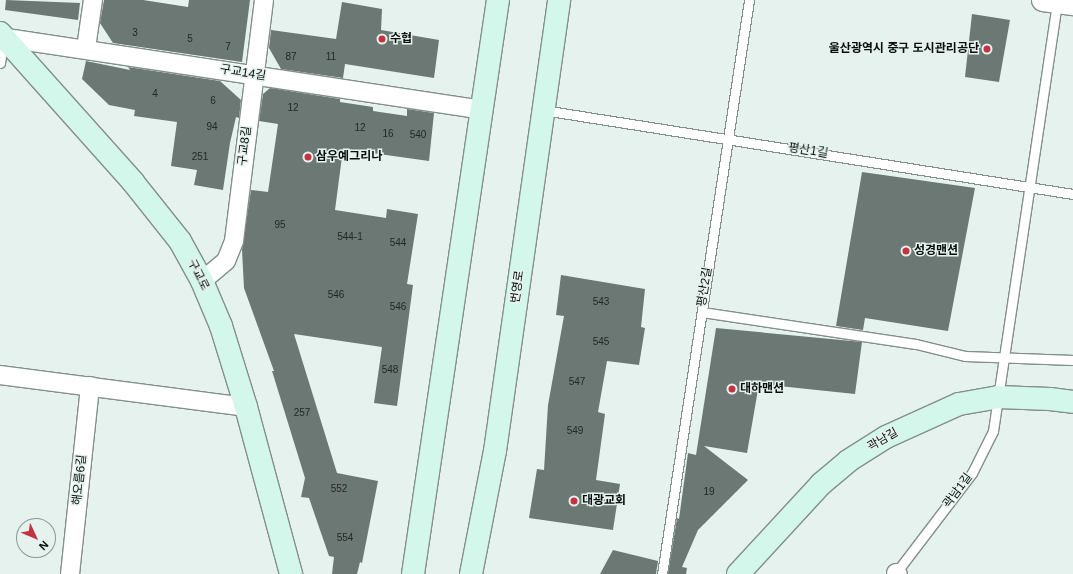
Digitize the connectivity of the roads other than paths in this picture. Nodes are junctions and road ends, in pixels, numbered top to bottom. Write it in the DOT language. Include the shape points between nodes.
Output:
graph roads {
  1 [pos="93,0"];
  2 [pos="264,0"];
  3 [pos="498,0"];
  4 [pos="559,0"];
  5 [pos="749,0"];
  6 [pos="1058,2"];
  7 [pos="1,36"];
  8 [pos="86,48"];
  9 [pos="0,64"];
  10 [pos="254,74"];
  11 [pos="483,110"];
  12 [pos="543,110"];
  13 [pos="728,139"];
  14 [pos="1030,187"];
  15 [pos="1073,194"];
  16 [pos="202,281"];
  17 [pos="702,312"];
  18 [pos="1006,356"];
  19 [pos="1073,360"];
  20 [pos="0,375"];
  21 [pos="90,386"];
  22 [pos="998,397"];
  23 [pos="1073,402"];
  24 [pos="246,407"];
  25 [pos="70,574"];
  26 [pos="292,574"];
  27 [pos="413,574"];
  28 [pos="471,574"];
  29 [pos="662,574"];
  30 [pos="738,574"];
  31 [pos="896,574"];
  1 -- 8 [label="street"];
  2 -- 10 [label="street, 구교8길"];
  3 -- 11 [label="main road"];
  4 -- 12 [label="main road, 번영로"];
  5 -- 13 [label="lane, 평산2길"];
  6 -- 14 [label="lane, 곽남1길"];
  7 -- 8 [label="street, 구교14길"];
  7 -- 9 [label="lane"];
  7 -- 16 [label="main road, 구교로" via="133,182 180,241"];
  8 -- 10 [label="street, 구교14길"];
  10 -- 11 [label="street, 구교14길" via="385,97"];
  10 -- 16 [label="street, 구교8길" via="234,241 226,261"];
  11 -- 27 [label="main road"];
  12 -- 13 [label="lane, 평산1길"];
  12 -- 28 [label="main road, 번영로" via="495,451"];
  13 -- 14 [label="lane, 평산1길"];
  13 -- 17 [label="lane, 평산2길"];
  14 -- 15 [label="lane, 평산1길"];
  14 -- 18 [label="lane, 곽남1길"];
  16 -- 24 [label="main road, 구교로" via="221,326"];
  17 -- 18 [label="lane" via="916,344 965,356"];
  17 -- 29 [label="lane, 평산2길"];
  18 -- 19 [label="lane"];
  18 -- 22 [label="lane, 곽남1길"];
  20 -- 21 [label="street"];
  21 -- 24 [label="street"];
  21 -- 25 [label="street, 해오름6길"];
  22 -- 23 [label="main road, 곽남길"];
  22 -- 30 [label="main road, 곽남길" via="960,404 925,418 886,437 848,461 794,510"];
  22 -- 31 [label="lane, 곽남1길" via="993,431 972,473"];
  24 -- 26 [label="main road, 구교로"];
}
